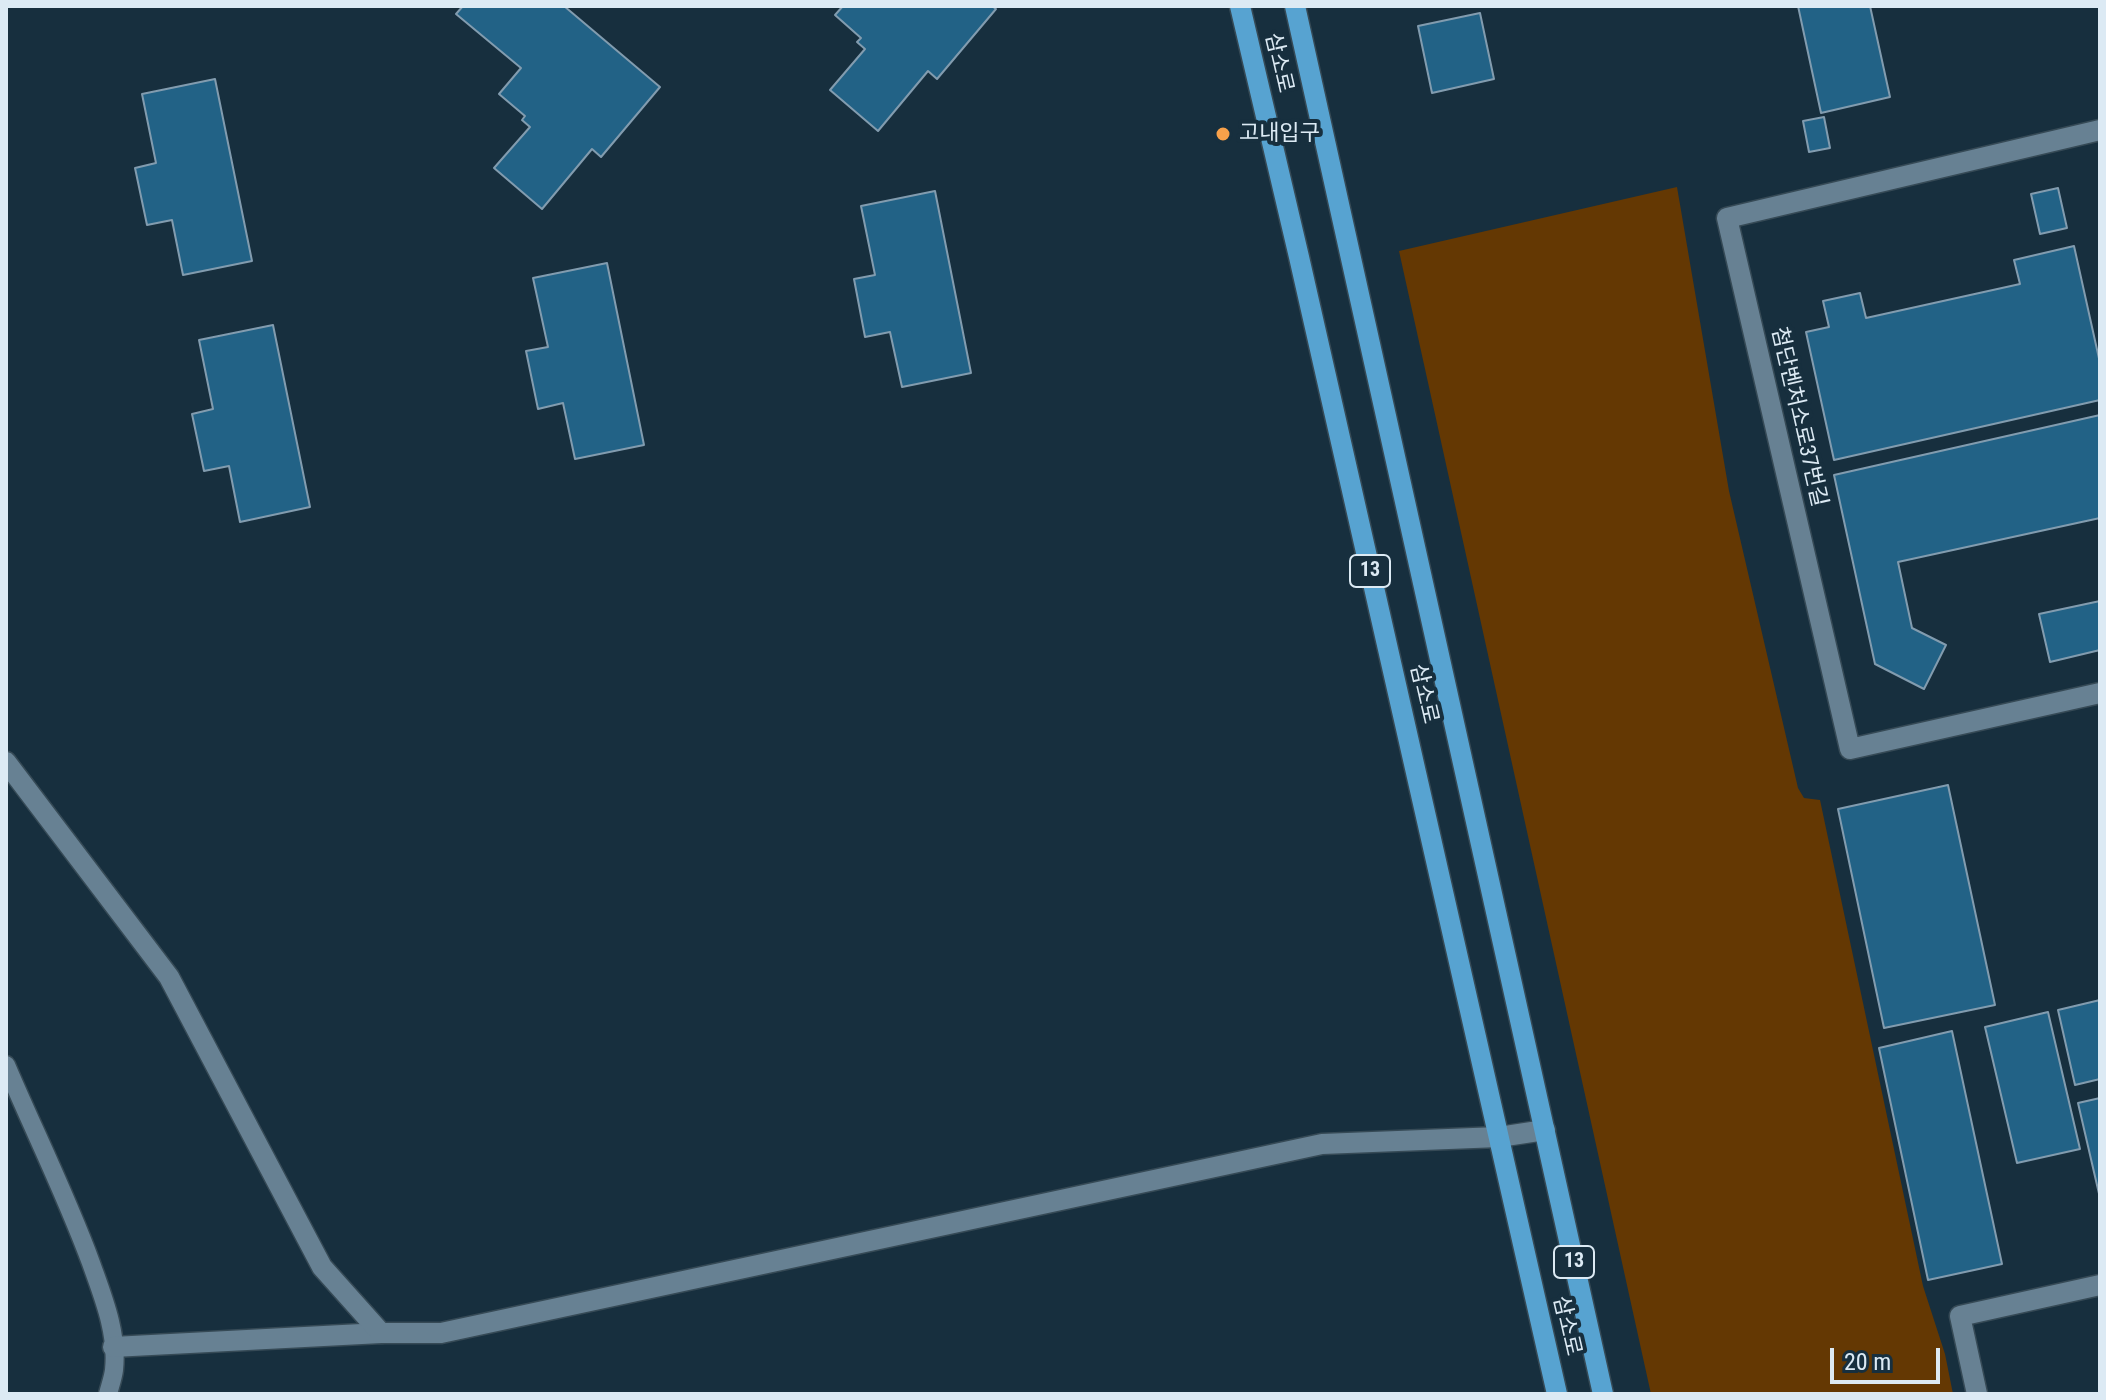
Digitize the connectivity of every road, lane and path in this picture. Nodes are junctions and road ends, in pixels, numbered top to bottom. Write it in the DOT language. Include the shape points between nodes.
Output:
graph roads {
  1 [pos="1240,6"];
  2 [pos="1295,6"];
  3 [pos="2100,130"];
  4 [pos="2100,693"];
  5 [pos="6,762"];
  6 [pos="6,1067"];
  7 [pos="1545,1130"];
  8 [pos="1499,1137"];
  9 [pos="2100,1285"];
  10 [pos="381,1333"];
  11 [pos="113,1347"];
  12 [pos="108,1394"];
  13 [pos="1557,1394"];
  14 [pos="1603,1394"];
  15 [pos="1977,1394"];
  1 -- 8 [label="main road, 삼소로 / 13"];
  2 -- 7 [label="main road, 삼소로 / 13"];
  3 -- 4 [label="street, 첨단벤처소로37번길" via="1727,218 1850,749"];
  5 -- 10 [label="street" via="169,977 322,1267"];
  6 -- 11 [label="lane" via="78,1227 105,1301"];
  7 -- 8 [label="street"];
  7 -- 14 [label="main road, 삼소로 / 13"];
  8 -- 10 [label="street" via="1322,1144 441,1333"];
  8 -- 13 [label="main road, 삼소로 / 13"];
  9 -- 15 [label="street" via="1960,1316"];
  10 -- 11 [label="street"];
  11 -- 12 [label="lane"];
}
